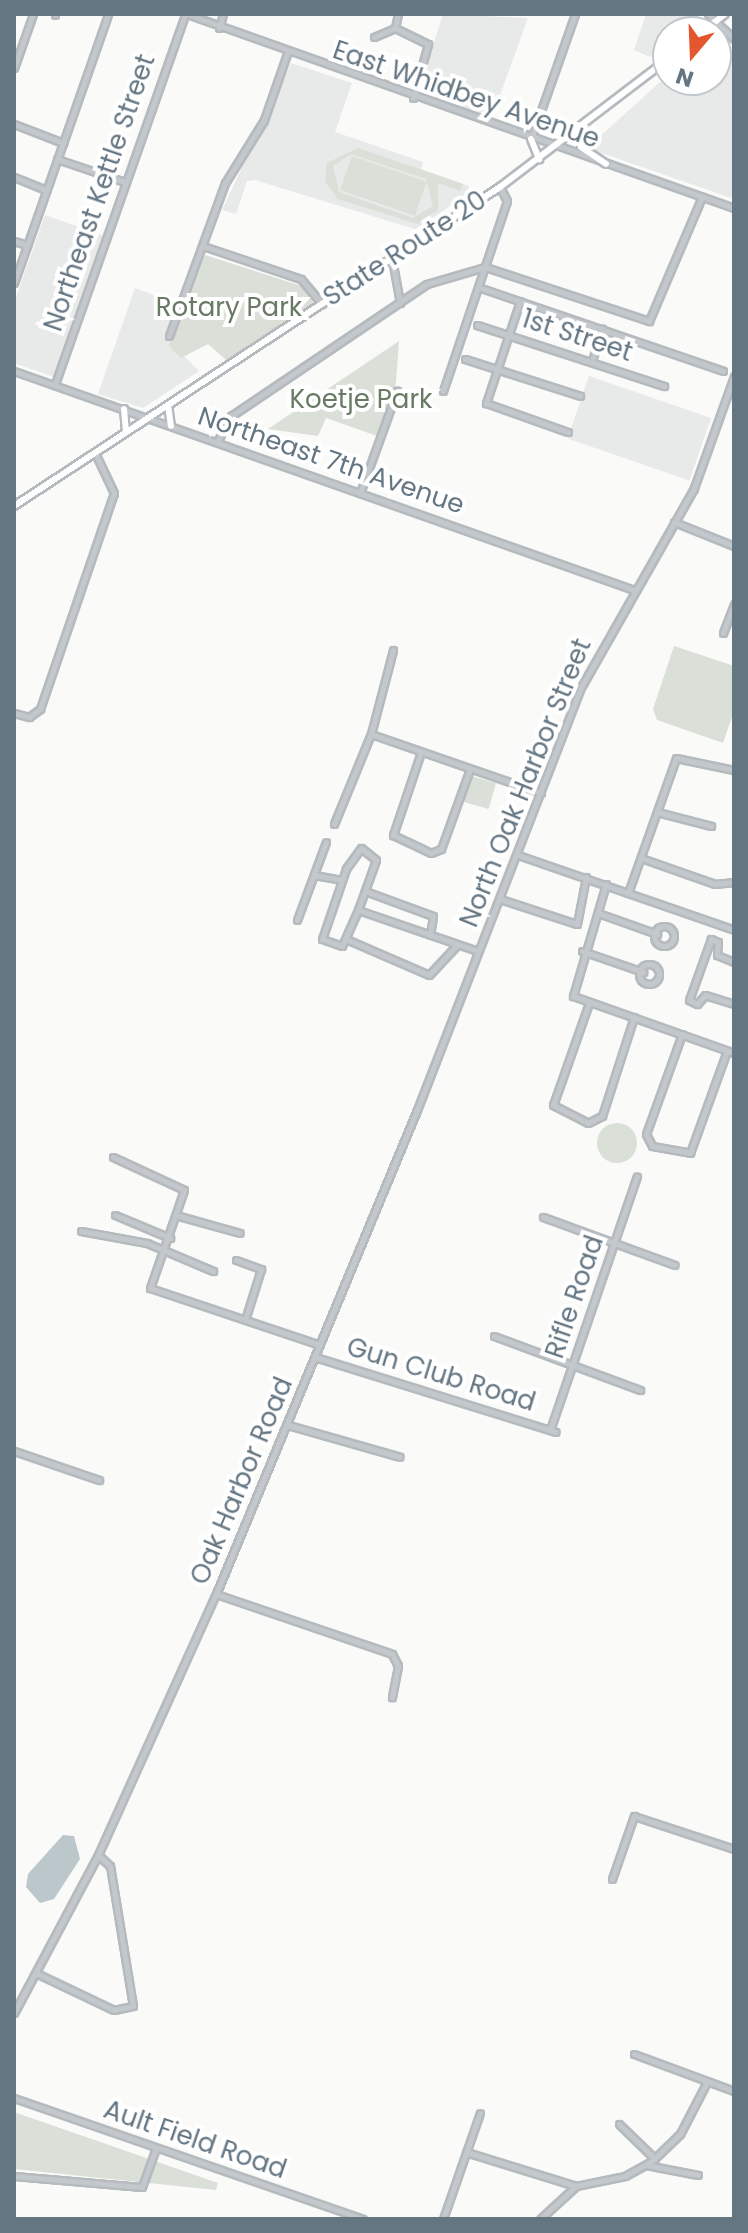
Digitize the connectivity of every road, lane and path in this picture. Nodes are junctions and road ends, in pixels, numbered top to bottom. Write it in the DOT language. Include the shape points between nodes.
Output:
graph roads {
  1 [pos="33,14"];
  2 [pos="108,14"];
  3 [pos="186,14"];
  4 [pos="223,14"];
  5 [pos="398,14"];
  6 [pos="575,14"];
  7 [pos="395,28"];
  8 [pos="219,29"];
  9 [pos="374,37"];
  10 [pos="287,54"];
  11 [pos="14,68"];
  12 [pos="652,72"];
  13 [pos="413,98"];
  14 [pos="14,124"];
  15 [pos="585,124"];
  16 [pos="531,139"];
  17 [pos="63,143"];
  18 [pos="556,147"];
  19 [pos="57,159"];
  20 [pos="539,159"];
  21 [pos="606,164"];
  22 [pos="14,177"];
  23 [pos="125,182"];
  24 [pos="500,187"];
  25 [pos="46,190"];
  26 [pos="702,197"];
  27 [pos="734,208"];
  28 [pos="14,241"];
  29 [pos="27,245"];
  30 [pos="203,246"];
  31 [pos="392,259"];
  32 [pos="485,267"];
  33 [pos="14,283"];
  34 [pos="478,287"];
  35 [pos="520,301"];
  36 [pos="400,303"];
  37 [pos="322,304"];
  38 [pos="477,325"];
  39 [pos="602,329"];
  40 [pos="509,335"];
  41 [pos="169,336"];
  42 [pos="465,359"];
  43 [pos="592,361"];
  44 [pos="497,369"];
  45 [pos="14,371"];
  46 [pos="723,371"];
  47 [pos="734,376"];
  48 [pos="55,384"];
  49 [pos="664,386"];
  50 [pos="397,391"];
  51 [pos="443,391"];
  52 [pos="580,396"];
  53 [pos="171,401"];
  54 [pos="124,409"];
  55 [pos="146,417"];
  56 [pos="171,426"];
  57 [pos="126,432"];
  58 [pos="568,432"];
  59 [pos="217,442"];
  60 [pos="95,453"];
  61 [pos="360,493"];
  62 [pos="14,506"];
  63 [pos="674,522"];
  64 [pos="734,546"];
  65 [pos="634,590"];
  66 [pos="734,604"];
  67 [pos="723,633"];
  68 [pos="393,650"];
  69 [pos="14,713"];
  70 [pos="371,734"];
  71 [pos="421,752"];
  72 [pos="470,769"];
  73 [pos="734,770"];
  74 [pos="541,793"];
  75 [pos="657,812"];
  76 [pos="334,824"];
  77 [pos="711,826"];
  78 [pos="326,842"];
  79 [pos="518,855"];
  80 [pos="641,858"];
  81 [pos="314,875"];
  82 [pos="586,877"];
  83 [pos="342,880"];
  84 [pos="734,882"];
  85 [pos="606,884"];
  86 [pos="365,891"];
  87 [pos="628,893"];
  88 [pos="500,899"];
  89 [pos="358,910"];
  90 [pos="598,913"];
  91 [pos="297,920"];
  92 [pos="734,930"];
  93 [pos="658,934"];
  94 [pos="430,935"];
  95 [pos="346,939"];
  96 [pos="457,945"];
  97 [pos="478,951"];
  98 [pos="582,951"];
  99 [pos="734,962"];
  100 [pos="643,972"];
  101 [pos="589,1003"];
  102 [pos="734,1004"];
  103 [pos="634,1017"];
  104 [pos="682,1034"];
  105 [pos="730,1052"];
  106 [pos="113,1157"];
  107 [pos="637,1176"];
  108 [pos="115,1215"];
  109 [pos="179,1216"];
  110 [pos="543,1217"];
  111 [pos="81,1231"];
  112 [pos="240,1233"];
  113 [pos="170,1238"];
  114 [pos="615,1242"];
  115 [pos="165,1250"];
  116 [pos="236,1260"];
  117 [pos="675,1265"];
  118 [pos="213,1271"];
  119 [pos="245,1320"];
  120 [pos="494,1336"];
  121 [pos="320,1345"];
  122 [pos="315,1357"];
  123 [pos="573,1365"];
  124 [pos="640,1390"];
  125 [pos="288,1425"];
  126 [pos="553,1431"];
  127 [pos="14,1451"];
  128 [pos="400,1457"];
  129 [pos="99,1480"];
  130 [pos="216,1594"];
  131 [pos="392,1697"];
  132 [pos="734,1849"];
  133 [pos="98,1855"];
  134 [pos="612,1879"];
  135 [pos="36,1973"];
  136 [pos="14,2013"];
  137 [pos="634,2054"];
  138 [pos="707,2082"];
  139 [pos="734,2091"];
  140 [pos="14,2096"];
  141 [pos="480,2113"];
  142 [pos="619,2124"];
  143 [pos="156,2148"];
  144 [pos="466,2152"];
  145 [pos="655,2159"];
  146 [pos="646,2165"];
  147 [pos="698,2175"];
  148 [pos="14,2176"];
  149 [pos="576,2186"];
  150 [pos="363,2219"];
  151 [pos="443,2219"];
  152 [pos="540,2219"];
  1 -- 11 [label="street"];
  2 -- 17 [label="street"];
  3 -- 8 [label="street, East Whidbey Avenue"];
  3 -- 23 [label="street, Northeast Kettle Street"];
  4 -- 8 [label="street"];
  5 -- 7 [label="street"];
  6 -- 16 [label="street"];
  7 -- 9 [label="street"];
  7 -- 13 [label="street" via="428,44"];
  8 -- 10 [label="street, East Whidbey Avenue"];
  10 -- 13 [label="street, East Whidbey Avenue"];
  10 -- 30 [label="street"];
  12 -- 15 [label="main road, State Route 20"];
  13 -- 16 [label="street, East Whidbey Avenue"];
  14 -- 17 [label="street"];
  15 -- 18 [label="main road, State Route 20"];
  15 -- 21 [label="main road" via="581,147"];
  16 -- 18 [label="street, East Whidbey Avenue"];
  16 -- 20 [label="main road"];
  17 -- 19 [label="street"];
  18 -- 20 [label="main road, State Route 20"];
  18 -- 21 [label="street, East Whidbey Avenue"];
  19 -- 23 [label="street"];
  19 -- 25 [label="street"];
  20 -- 24 [label="main road, State Route 20"];
  21 -- 26 [label="street, East Whidbey Avenue"];
  22 -- 25 [label="street"];
  23 -- 48 [label="street, Northeast Kettle Street"];
  24 -- 31 [label="main road, State Route 20"];
  24 -- 32 [label="street" via="507,201"];
  25 -- 29 [label="street"];
  26 -- 27 [label="street, East Whidbey Avenue"];
  26 -- 32 [label="street" via="649,321"];
  28 -- 29 [label="street"];
  29 -- 33 [label="street"];
  30 -- 37 [label="street" via="301,279"];
  30 -- 41 [label="street"];
  31 -- 36 [label="street"];
  31 -- 37 [label="main road, State Route 20"];
  32 -- 34 [label="street"];
  32 -- 36 [label="street" via="432,281"];
  34 -- 35 [label="street"];
  34 -- 51 [label="street"];
  35 -- 39 [label="street"];
  35 -- 40 [label="street"];
  36 -- 59 [label="street" via="231,416"];
  37 -- 53 [label="main road, State Route 20"];
  38 -- 40 [label="street, 1st Street"];
  39 -- 43 [label="street"];
  39 -- 46 [label="street"];
  40 -- 43 [label="street, 1st Street"];
  40 -- 44 [label="street"];
  42 -- 44 [label="street"];
  43 -- 49 [label="street, 1st Street"];
  44 -- 52 [label="street"];
  44 -- 58 [label="street" via="486,403"];
  45 -- 48 [label="street, Northeast 7th Avenue"];
  47 -- 63 [label="street, North Oak Harbor Street" via="703,469"];
  48 -- 54 [label="street, Northeast 7th Avenue"];
  50 -- 61 [label="street"];
  53 -- 55 [label="main road, State Route 20"];
  53 -- 56 [label="main road" via="164,416"];
  54 -- 55 [label="street, Northeast 7th Avenue"];
  54 -- 57 [label="main road"];
  55 -- 56 [label="street, Northeast 7th Avenue"];
  55 -- 57 [label="main road, State Route 20"];
  56 -- 59 [label="street, Northeast 7th Avenue"];
  57 -- 60 [label="main road, State Route 20"];
  59 -- 61 [label="street, Northeast 7th Avenue"];
  60 -- 62 [label="main road, State Route 20"];
  60 -- 69 [label="street" via="114,493 35,716"];
  61 -- 65 [label="street, Northeast 7th Avenue"];
  63 -- 64 [label="street"];
  63 -- 65 [label="street, North Oak Harbor Street"];
  65 -- 74 [label="street, North Oak Harbor Street" via="580,689"];
  66 -- 67 [label="street"];
  68 -- 70 [label="street"];
  70 -- 71 [label="street"];
  70 -- 76 [label="street"];
  71 -- 72 [label="street"];
  71 -- 72 [label="street" via="393,835 431,853 441,849"];
  72 -- 74 [label="street"];
  73 -- 75 [label="street" via="676,758"];
  74 -- 79 [label="street, North Oak Harbor Street"];
  75 -- 77 [label="street"];
  75 -- 80 [label="street"];
  78 -- 81 [label="street"];
  79 -- 82 [label="street"];
  79 -- 88 [label="street, North Oak Harbor Street"];
  80 -- 84 [label="street" via="715,884"];
  80 -- 87 [label="street"];
  81 -- 83 [label="street"];
  81 -- 91 [label="street"];
  82 -- 85 [label="street"];
  82 -- 88 [label="street" via="577,924"];
  83 -- 86 [label="street" via="356,848 369,850 376,860"];
  83 -- 95 [label="street" via="320,935 338,946"];
  85 -- 87 [label="street"];
  85 -- 90 [label="street"];
  86 -- 89 [label="street"];
  86 -- 94 [label="street" via="433,916"];
  87 -- 92 [label="street"];
  88 -- 97 [label="street, North Oak Harbor Street"];
  89 -- 94 [label="street"];
  89 -- 95 [label="street"];
  90 -- 93 [label="street"];
  90 -- 98 [label="street"];
  93 -- 93 [label="street" via="656,948 663,950 670,923"];
  94 -- 96 [label="street"];
  95 -- 96 [label="street" via="429,975"];
  96 -- 97 [label="street"];
  97 -- 121 [label="street, Oak Harbor Road"];
  98 -- 100 [label="street"];
  98 -- 101 [label="street" via="571,991"];
  99 -- 102 [label="street" via="717,955 718,942 711,939 689,1000 697,1004 705,995"];
  100 -- 100 [label="street" via="647,988 657,962 650,960"];
  101 -- 103 [label="street"];
  101 -- 103 [label="street" via="553,1105 574,1118 592,1123 602,1116"];
  103 -- 104 [label="street"];
  104 -- 105 [label="street"];
  104 -- 105 [label="street" via="646,1134 652,1146 690,1153"];
  106 -- 109 [label="street" via="182,1185"];
  107 -- 114 [label="street, Rifle Road"];
  108 -- 113 [label="street"];
  109 -- 112 [label="street"];
  109 -- 113 [label="street, Gun Club Road"];
  110 -- 114 [label="street"];
  111 -- 115 [label="street"];
  113 -- 115 [label="street, Gun Club Road"];
  114 -- 117 [label="street"];
  114 -- 123 [label="street, Rifle Road"];
  115 -- 118 [label="street"];
  115 -- 119 [label="street, Gun Club Road" via="150,1288"];
  116 -- 119 [label="street" via="261,1269"];
  119 -- 121 [label="street, Gun Club Road"];
  120 -- 123 [label="street"];
  121 -- 122 [label="street, Oak Harbor Road"];
  122 -- 125 [label="street, Oak Harbor Road"];
  122 -- 126 [label="street, Gun Club Road"];
  123 -- 124 [label="street"];
  123 -- 126 [label="street, Rifle Road"];
  125 -- 128 [label="street"];
  125 -- 130 [label="street, Oak Harbor Road"];
  127 -- 129 [label="street"];
  130 -- 131 [label="street" via="392,1654 398,1666"];
  130 -- 133 [label="street, Oak Harbor Road"];
  132 -- 134 [label="street" via="634,1816"];
  133 -- 135 [label="street, Oak Harbor Road"];
  133 -- 135 [label="street" via="110,1866 133,2006 114,2010"];
  135 -- 136 [label="street, Oak Harbor Road"];
  137 -- 138 [label="street"];
  138 -- 139 [label="street"];
  138 -- 145 [label="street" via="680,2134"];
  140 -- 143 [label="street, Ault Field Road"];
  141 -- 144 [label="street"];
  142 -- 145 [label="street"];
  143 -- 148 [label="street" via="142,2187"];
  143 -- 150 [label="street, Ault Field Road"];
  144 -- 149 [label="street"];
  144 -- 151 [label="street"];
  145 -- 146 [label="street"];
  146 -- 147 [label="street"];
  146 -- 149 [label="street"];
  149 -- 152 [label="street"];
}
